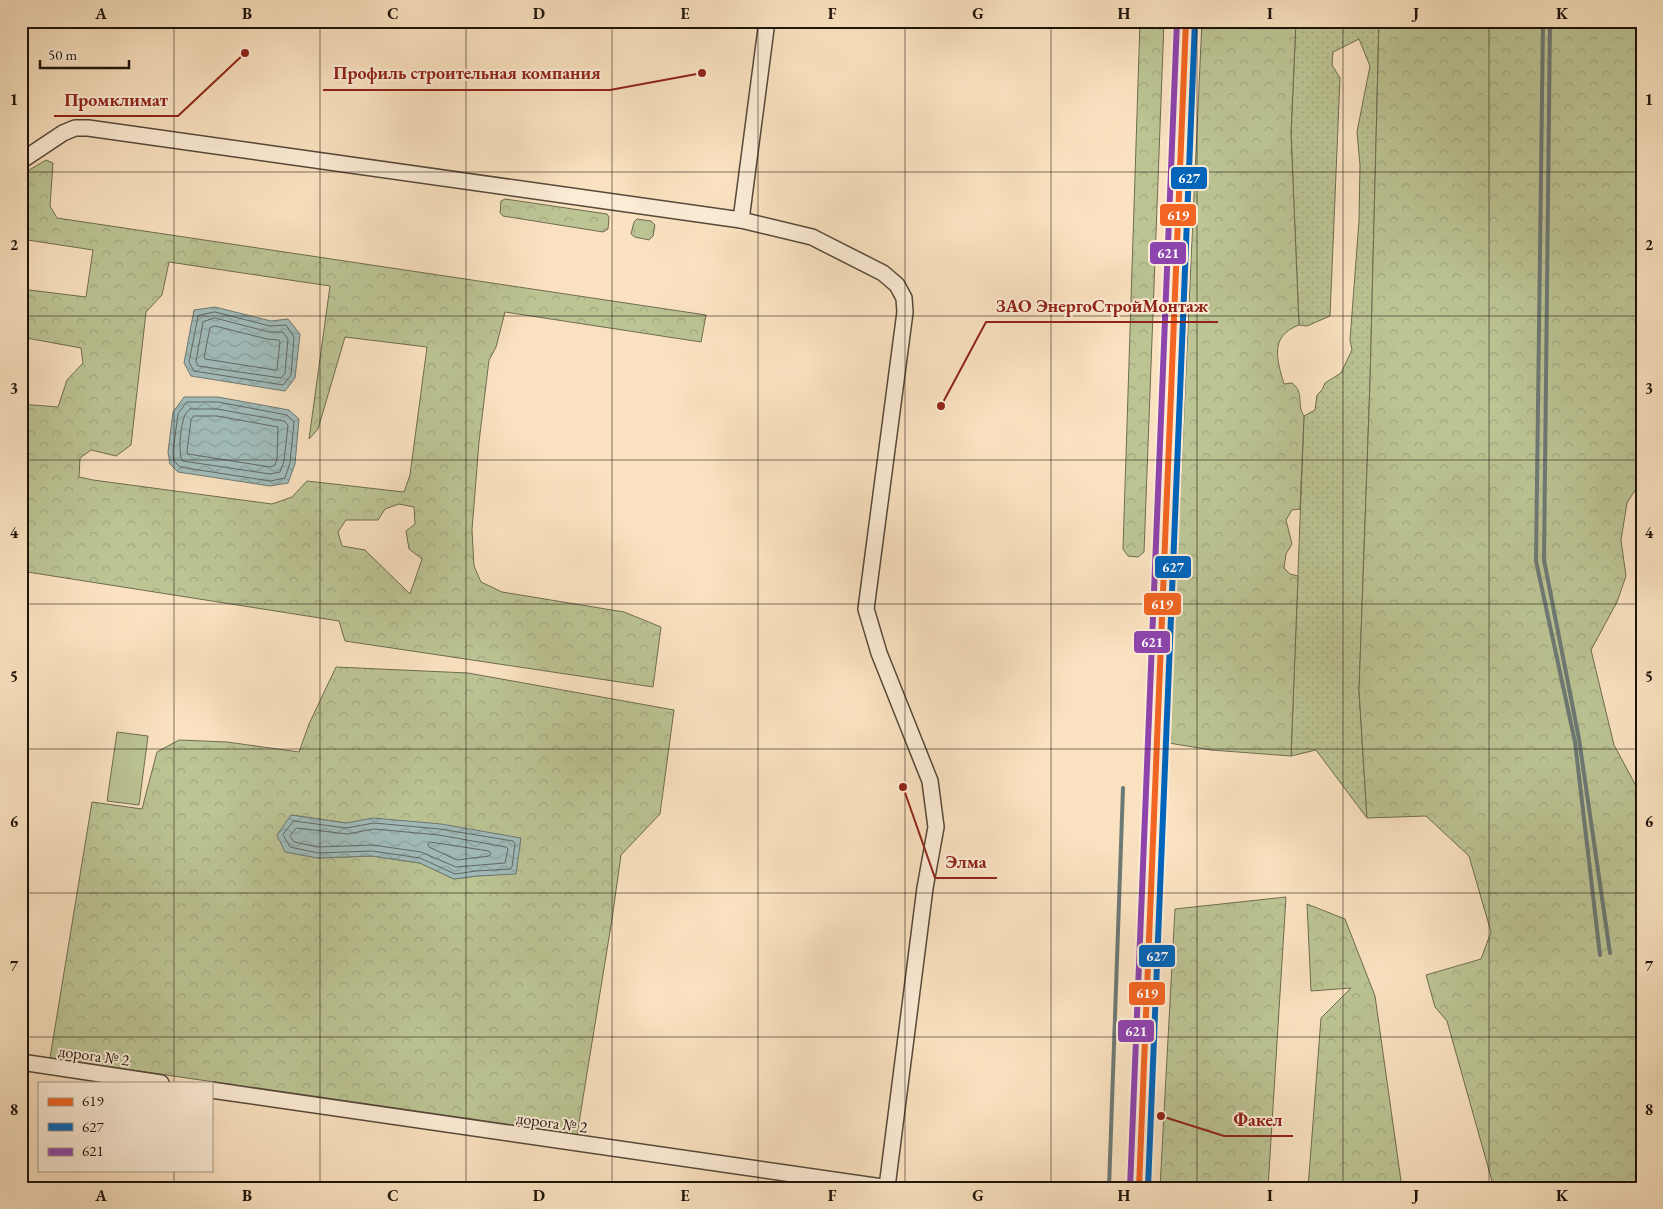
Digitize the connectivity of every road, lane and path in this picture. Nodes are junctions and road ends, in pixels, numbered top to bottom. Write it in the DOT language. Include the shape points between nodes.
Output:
graph roads {
  1 [pos="767,21"];
  2 [pos="1186,21"];
  3 [pos="21,161"];
  4 [pos="741,220"];
  5 [pos="21,1062"];
  6 [pos="154,1082"];
  7 [pos="212,1090"];
  8 [pos="888,1188"];
  9 [pos="1139,1188"];
  1 -- 4 [label="street"];
  2 -- 9 [label="main road"];
  3 -- 4 [label="street" via="63,133 75,128 88,128"];
  4 -- 8 [label="street" via="812,237 883,274 897,285 904,298 906,312 866,609 879,653 930,781 936,827 925,888"];
  5 -- 6 [label="street, дорога № 2"];
  7 -- 8 [label="street, дорога № 2"];
}
